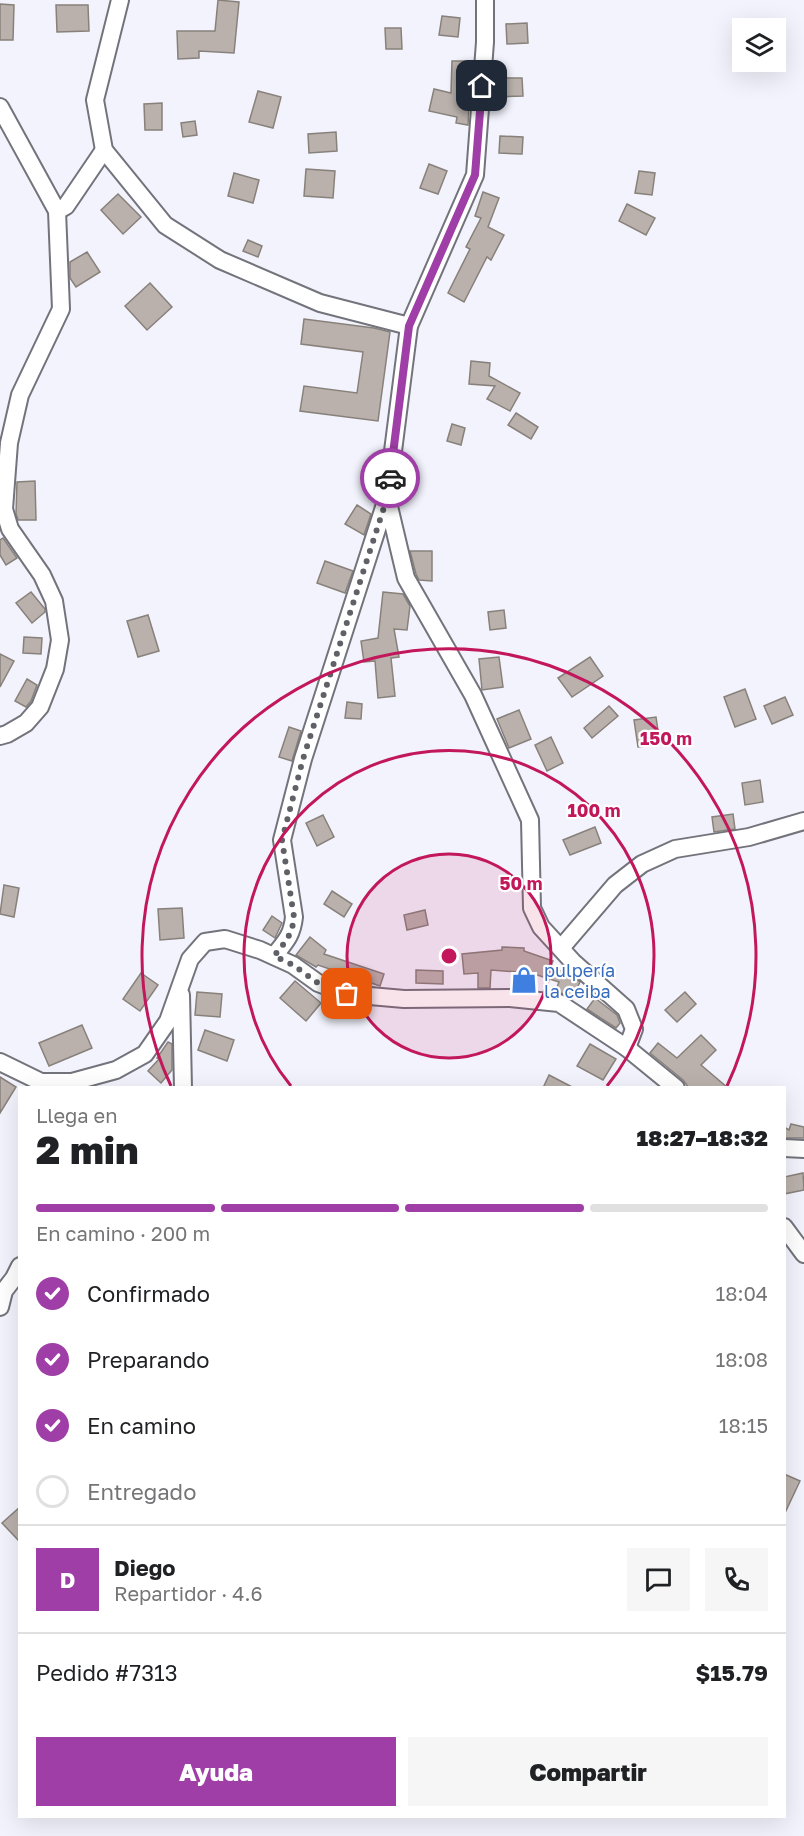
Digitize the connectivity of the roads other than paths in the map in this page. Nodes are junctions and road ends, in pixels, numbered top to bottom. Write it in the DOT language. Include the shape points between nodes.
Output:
graph roads {
  1 [pos="120,0"];
  2 [pos="485,0"];
  3 [pos="0,107"];
  4 [pos="104,150"];
  5 [pos="57,211"];
  6 [pos="409,326"];
  7 [pos="387,498"];
  8 [pos="0,736"];
  9 [pos="804,821"];
  10 [pos="561,948"];
  11 [pos="274,956"];
  12 [pos="181,984"];
  13 [pos="627,1048"];
  14 [pos="0,1062"];
  15 [pos="183,1086"];
  16 [pos="674,1086"];
  17 [pos="786,1148"];
  18 [pos="804,1149"];
  19 [pos="786,1230"];
  20 [pos="804,1254"];
  21 [pos="18,1270"];
  22 [pos="0,1307"];
  1 -- 4 [label="street" via="95,100"];
  2 -- 6 [label="street" via="475,175"];
  3 -- 5 [label="street"];
  4 -- 5 [label="street" via="66,206"];
  4 -- 6 [label="street" via="165,225 220,260 320,303"];
  5 -- 8 [label="street" via="61,309 20,395 9,443 4,509 10,529 42,575 54,601 60,640 56,669 40,707 26,723"];
  6 -- 7 [label="street"];
  7 -- 10 [label="street" via="406,578 473,695 530,820 532,908 541,927"];
  7 -- 11 [label="street" via="306,747 282,840 294,917 288,938"];
  9 -- 10 [label="street" via="749,837 675,849 642,864 615,885"];
  10 -- 13 [label="street" via="626,1009 634,1029"];
  11 -- 12 [label="street" via="225,939 205,942 190,959"];
  11 -- 13 [label="street" via="318,983 347,994 404,999 510,998 559,1004"];
  12 -- 14 [label="street" via="168,1021 145,1054 116,1070 72,1082 41,1082"];
  12 -- 15 [label="street"];
  13 -- 16 [label="street"];
  17 -- 18 [label="street"];
  19 -- 20 [label="street"];
  21 -- 22 [label="street" via="4,1291"];
}
